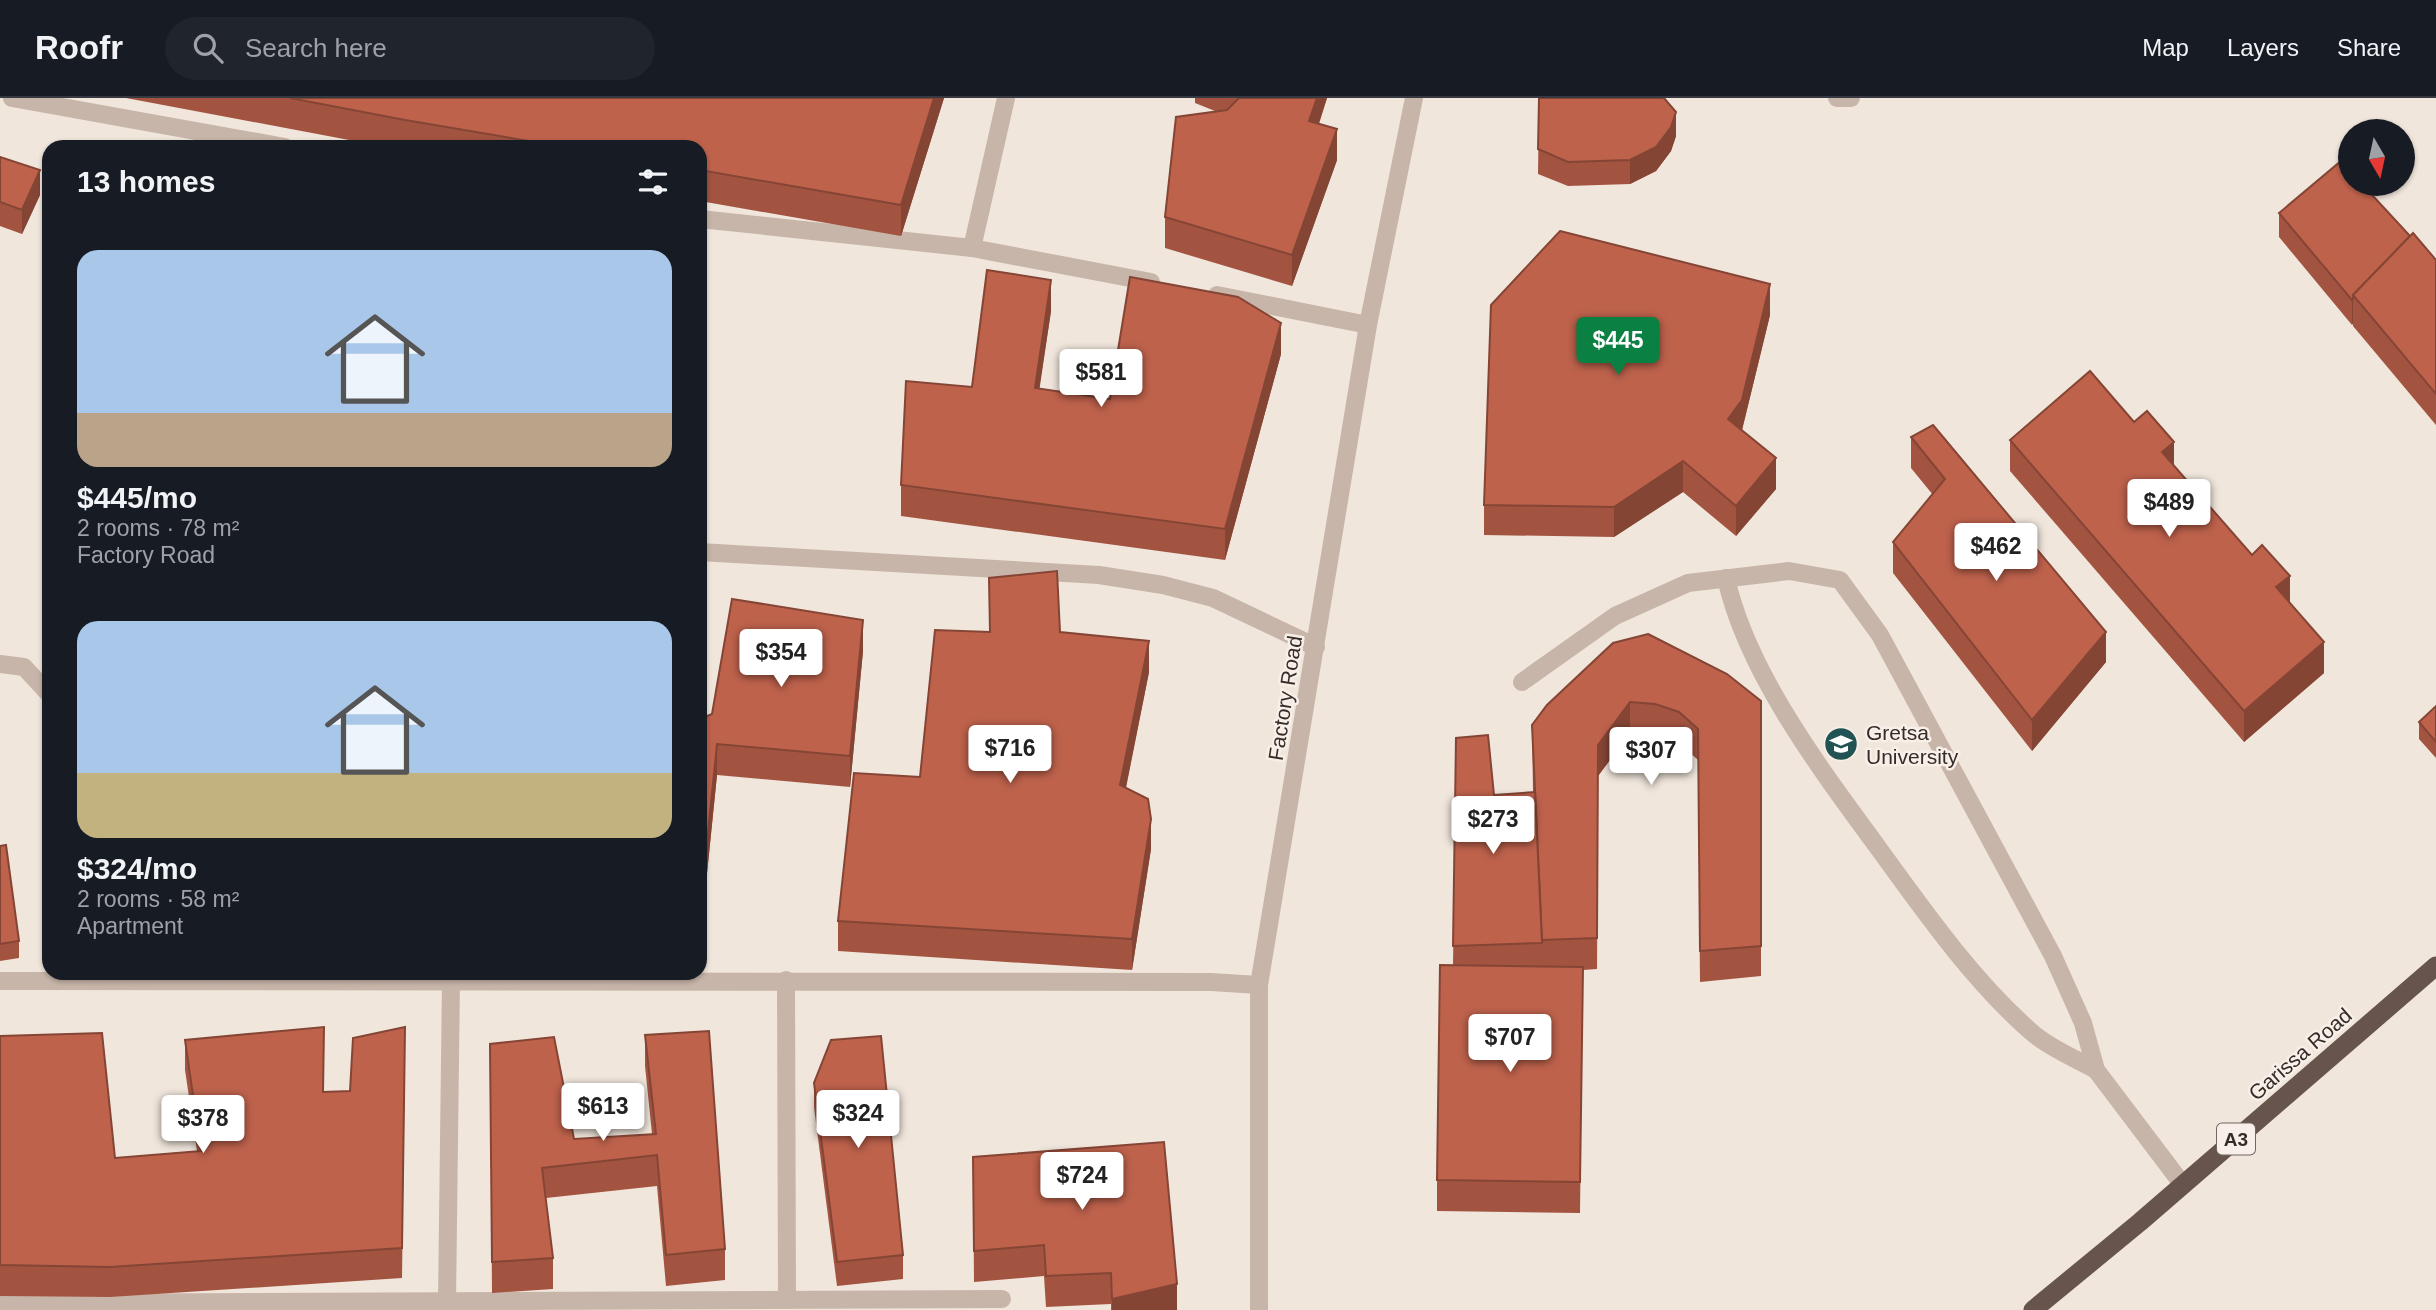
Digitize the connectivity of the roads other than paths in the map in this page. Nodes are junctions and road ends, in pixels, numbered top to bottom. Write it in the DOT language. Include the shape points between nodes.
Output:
graph roads {
  1 [pos="12,98"];
  2 [pos="1006,98"];
  3 [pos="1414,98"];
  4 [pos="1837,98"];
  5 [pos="1851,98"];
  6 [pos="246,140"];
  7 [pos="707,220"];
  8 [pos="972,248"];
  9 [pos="1172,286"];
  10 [pos="1199,291"];
  11 [pos="1367,325"];
  12 [pos="707,552"];
  13 [pos="1726,578"];
  14 [pos="1316,647"];
  15 [pos="0,664"];
  16 [pos="1522,682"];
  17 [pos="42,686"];
  18 [pos="2436,966"];
  19 [pos="707,979"];
  20 [pos="451,980"];
  21 [pos="0,981"];
  22 [pos="786,981"];
  23 [pos="1259,985"];
  24 [pos="2096,1070"];
  25 [pos="2183,1185"];
  26 [pos="1002,1299"];
  27 [pos="787,1300"];
  28 [pos="447,1302"];
  29 [pos="0,1303"];
  30 [pos="1259,1310"];
  31 [pos="2033,1310"];
  1 -- 6 [label="street"];
  2 -- 8 [label="street"];
  3 -- 11 [label="street, Factory Road"];
  4 -- 5 [label="street"];
  7 -- 8 [label="street"];
  8 -- 9 [label="street"];
  10 -- 11 [label="street"];
  11 -- 14 [label="street, Factory Road"];
  12 -- 14 [label="street" via="1099,575 1213,598"];
  13 -- 16 [label="street" via="1688,583 1615,616"];
  13 -- 24 [label="street" via="1733,610 1784,713 1912,895 1971,969 2029,1031"];
  13 -- 24 [label="street" via="1789,571 1840,580 1880,635 2053,956 2083,1023"];
  14 -- 23 [label="street, Factory Road"];
  15 -- 17 [label="street" via="24,667"];
  18 -- 25 [label="highway, Garissa Road / A3"];
  19 -- 22 [label="street"];
  20 -- 21 [label="street"];
  20 -- 28 [label="street"];
  22 -- 23 [label="street"];
  22 -- 27 [label="street"];
  23 -- 30 [label="street, Factory Road"];
  24 -- 25 [label="street"];
  25 -- 31 [label="highway, Garissa Road / A3"];
  26 -- 27 [label="street"];
  27 -- 28 [label="street"];
  28 -- 29 [label="street"];
}
